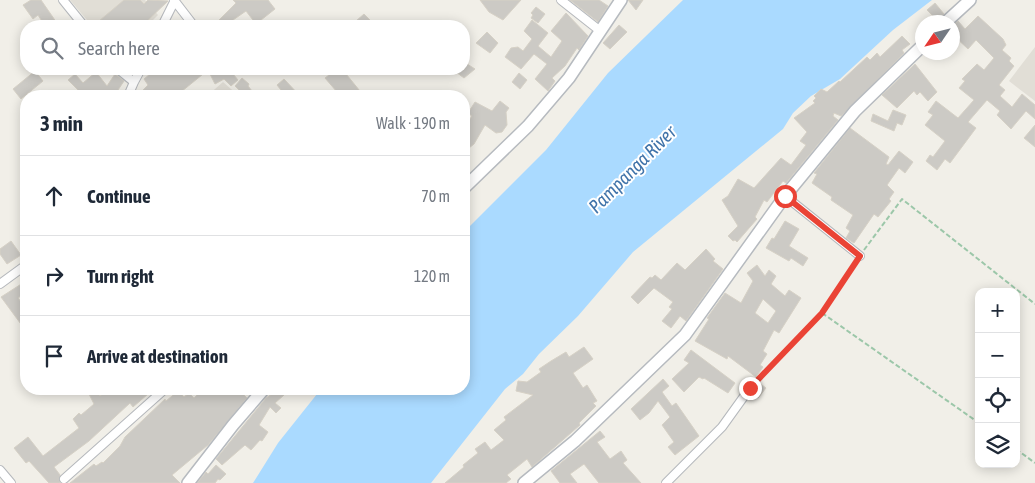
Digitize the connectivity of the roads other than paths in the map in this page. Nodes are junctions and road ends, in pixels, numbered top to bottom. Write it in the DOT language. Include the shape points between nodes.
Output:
graph roads {
  1 [pos="63,0"];
  2 [pos="174,0"];
  3 [pos="561,0"];
  4 [pos="621,0"];
  5 [pos="970,0"];
  6 [pos="954,15"];
  7 [pos="79,20"];
  8 [pos="165,20"];
  9 [pos="189,20"];
  10 [pos="599,30"];
  11 [pos="915,53"];
  12 [pos="125,75"];
  13 [pos="138,75"];
  14 [pos="134,82"];
  15 [pos="131,90"];
  16 [pos="470,182"];
  17 [pos="785,196"];
  18 [pos="860,256"];
  19 [pos="20,269"];
  20 [pos="0,284"];
  21 [pos="750,388"];
  22 [pos="158,395"];
  23 [pos="259,395"];
  24 [pos="0,470"];
  25 [pos="64,479"];
  26 [pos="11,483"];
  27 [pos="188,483"];
  28 [pos="524,483"];
  29 [pos="666,483"];
  1 -- 7 [label="street"];
  2 -- 8 [label="street"];
  2 -- 9 [label="street"];
  3 -- 10 [label="street"];
  4 -- 10 [label="main road"];
  5 -- 6 [label="main road"];
  10 -- 16 [label="main road" via="569,78 528,126"];
  11 -- 17 [label="main road" via="855,111"];
  12 -- 14 [label="street"];
  13 -- 14 [label="street"];
  14 -- 15 [label="street"];
  17 -- 18 [label="street"];
  17 -- 28 [label="main road" via="685,335 575,441"];
  19 -- 20 [label="street"];
  21 -- 29 [label="street" via="722,427"];
  22 -- 25 [label="street"];
  23 -- 27 [label="main road"];
  24 -- 26 [label="street"];
}
